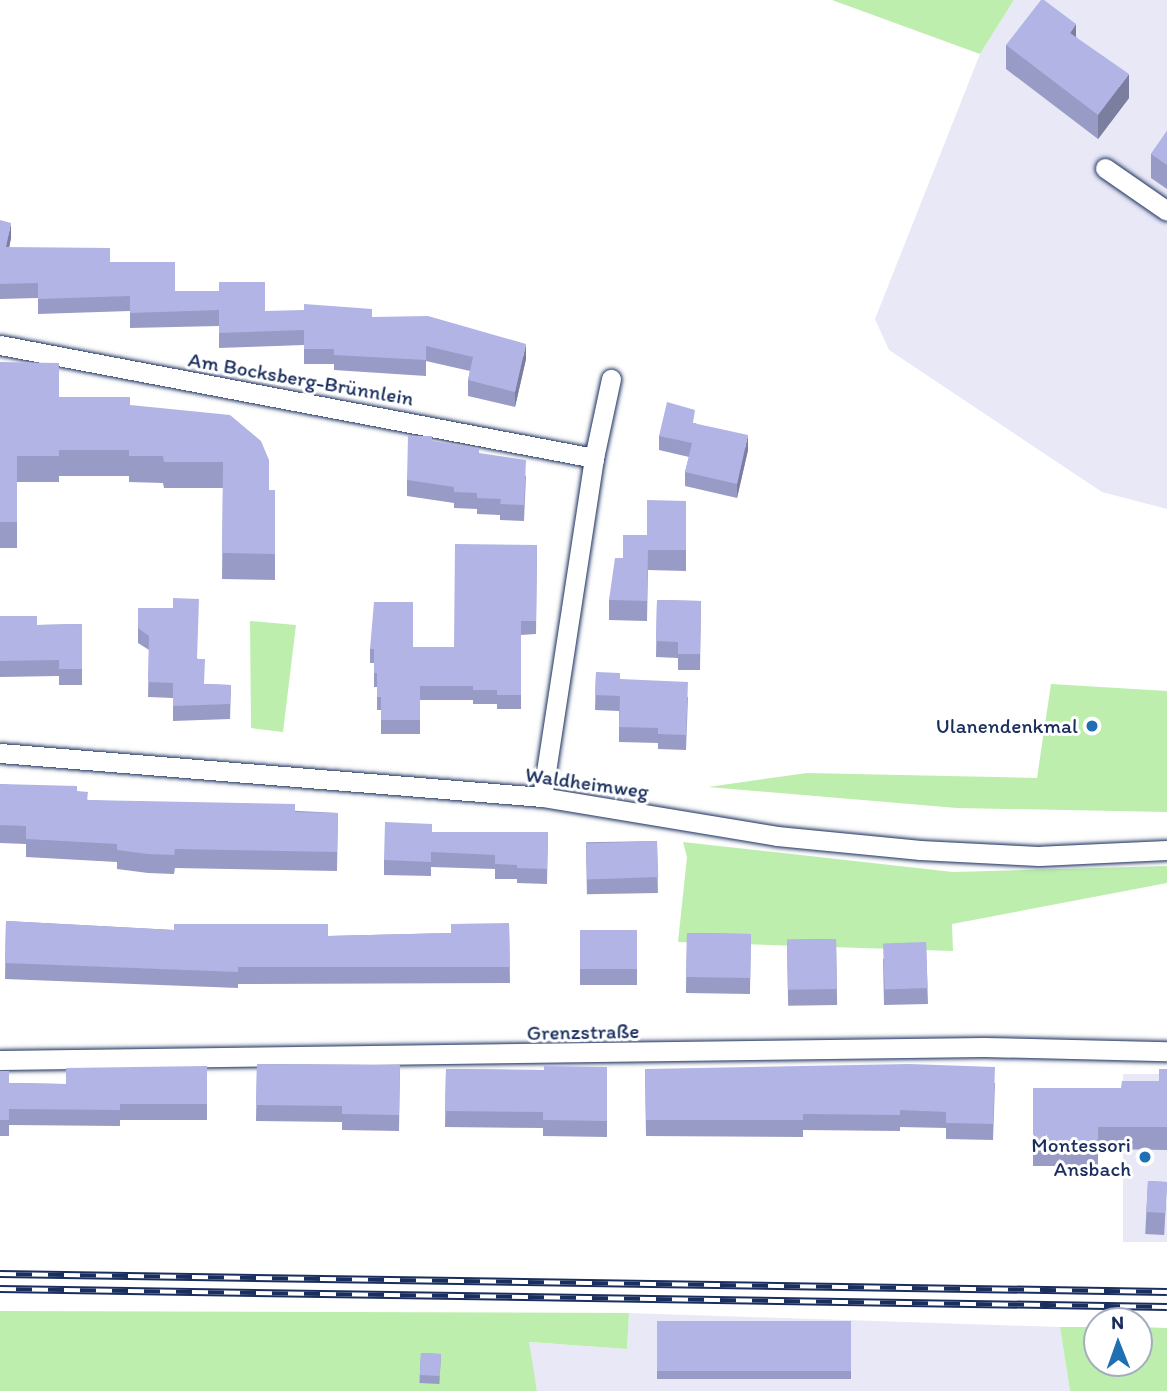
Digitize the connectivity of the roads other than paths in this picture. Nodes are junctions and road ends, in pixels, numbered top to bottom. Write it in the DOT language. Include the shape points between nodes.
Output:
graph roads {
  1 [pos="1105,168"];
  2 [pos="1167,211"];
  3 [pos="0,345"];
  4 [pos="611,379"];
  5 [pos="594,458"];
  6 [pos="0,753"];
  7 [pos="542,797"];
  8 [pos="1167,850"];
  9 [pos="1167,1051"];
  10 [pos="0,1060"];
  1 -- 2 [label="street"];
  3 -- 5 [label="street, Am Bocksberg-Brünnlein"];
  4 -- 5 [label="street"];
  5 -- 7 [label="street"];
  6 -- 7 [label="street, Waldheimweg"];
  7 -- 8 [label="street, Waldheimweg" via="776,836 920,850 1038,856"];
  9 -- 10 [label="street, Grenzstraße" via="984,1047"];
}
